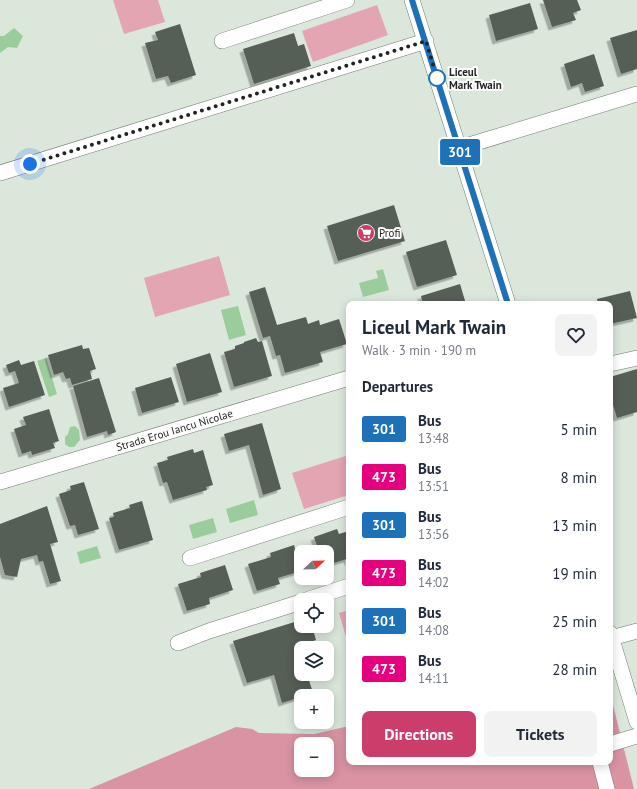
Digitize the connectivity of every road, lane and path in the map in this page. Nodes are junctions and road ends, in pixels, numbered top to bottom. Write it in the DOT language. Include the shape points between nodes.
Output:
graph roads {
  1 [pos="347,0"];
  2 [pos="412,0"];
  3 [pos="222,40"];
  4 [pos="426,41"];
  5 [pos="637,94"];
  6 [pos="458,148"];
  7 [pos="0,174"];
  8 [pos="507,301"];
  9 [pos="637,358"];
  10 [pos="613,363"];
  11 [pos="346,379"];
  12 [pos="0,482"];
  13 [pos="346,508"];
  14 [pos="190,558"];
  15 [pos="346,587"];
  16 [pos="328,593"];
  17 [pos="294,604"];
  18 [pos="637,631"];
  19 [pos="613,635"];
  20 [pos="613,642"];
  21 [pos="178,643"];
  22 [pos="637,722"];
  23 [pos="637,736"];
  24 [pos="613,743"];
  25 [pos="601,765"];
  26 [pos="607,789"];
  1 -- 3 [label="street"];
  2 -- 4 [label="street"];
  4 -- 6 [label="street"];
  4 -- 7 [label="street"];
  5 -- 6 [label="street"];
  6 -- 8 [label="street"];
  9 -- 10 [label="street"];
  11 -- 12 [label="street, Strada Erou Iancu Nicolae"];
  13 -- 14 [label="street"];
  15 -- 16 [label="street"];
  17 -- 21 [label="street"];
  18 -- 19 [label="street"];
  20 -- 22 [label="street"];
  23 -- 24 [label="street"];
  25 -- 26 [label="street"];
}
